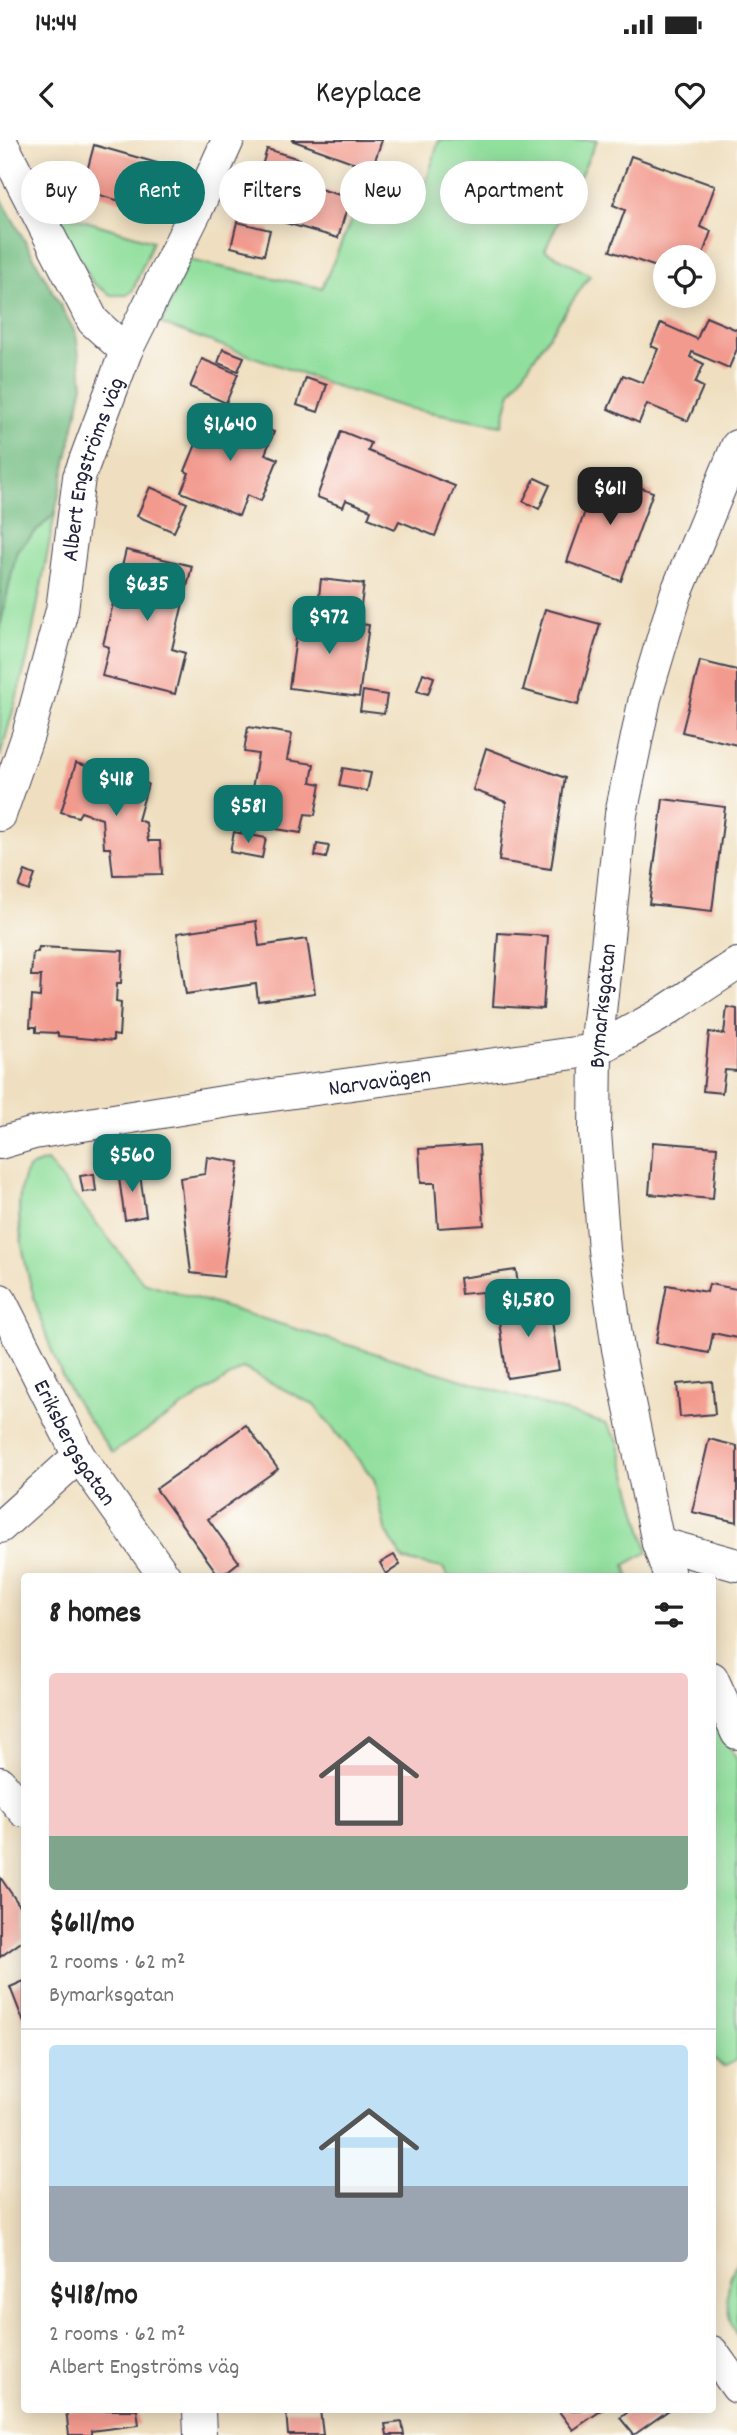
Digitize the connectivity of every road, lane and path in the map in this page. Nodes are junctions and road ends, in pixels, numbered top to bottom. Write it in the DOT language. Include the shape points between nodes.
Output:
graph roads {
  1 [pos="0,140"];
  2 [pos="228,140"];
  3 [pos="126,351"];
  4 [pos="737,446"];
  5 [pos="0,815"];
  6 [pos="737,964"];
  7 [pos="596,1050"];
  8 [pos="0,1143"];
  9 [pos="0,1300"];
  10 [pos="79,1456"];
  11 [pos="0,1527"];
  12 [pos="658,1543"];
  13 [pos="737,1566"];
  14 [pos="162,1573"];
  15 [pos="669,1573"];
  16 [pos="716,1687"];
  17 [pos="737,1733"];
  18 [pos="0,1783"];
  19 [pos="21,1808"];
  20 [pos="716,2358"];
  21 [pos="737,2387"];
  22 [pos="199,2413"];
  23 [pos="200,2435"];
  1 -- 3 [label="street" via="93,321"];
  2 -- 3 [label="street, Albert Engströms väg"];
  3 -- 5 [label="street, Albert Engströms väg" via="79,477 62,610 28,735"];
  4 -- 7 [label="street, Bymarksgatan" via="676,594 646,698 621,814"];
  6 -- 7 [label="street, Narvavägen"];
  7 -- 8 [label="street, Narvavägen" via="229,1101 34,1133"];
  7 -- 12 [label="street, Bymarksgatan" via="595,1132 604,1250 618,1349"];
  9 -- 10 [label="street, Eriksbergsgatan"];
  10 -- 11 [label="street"];
  10 -- 14 [label="street, Eriksbergsgatan"];
  12 -- 13 [label="street"];
  12 -- 15 [label="street, Bymarksgatan"];
  16 -- 17 [label="street"];
  18 -- 19 [label="street"];
  20 -- 21 [label="street"];
  22 -- 23 [label="street"];
}
